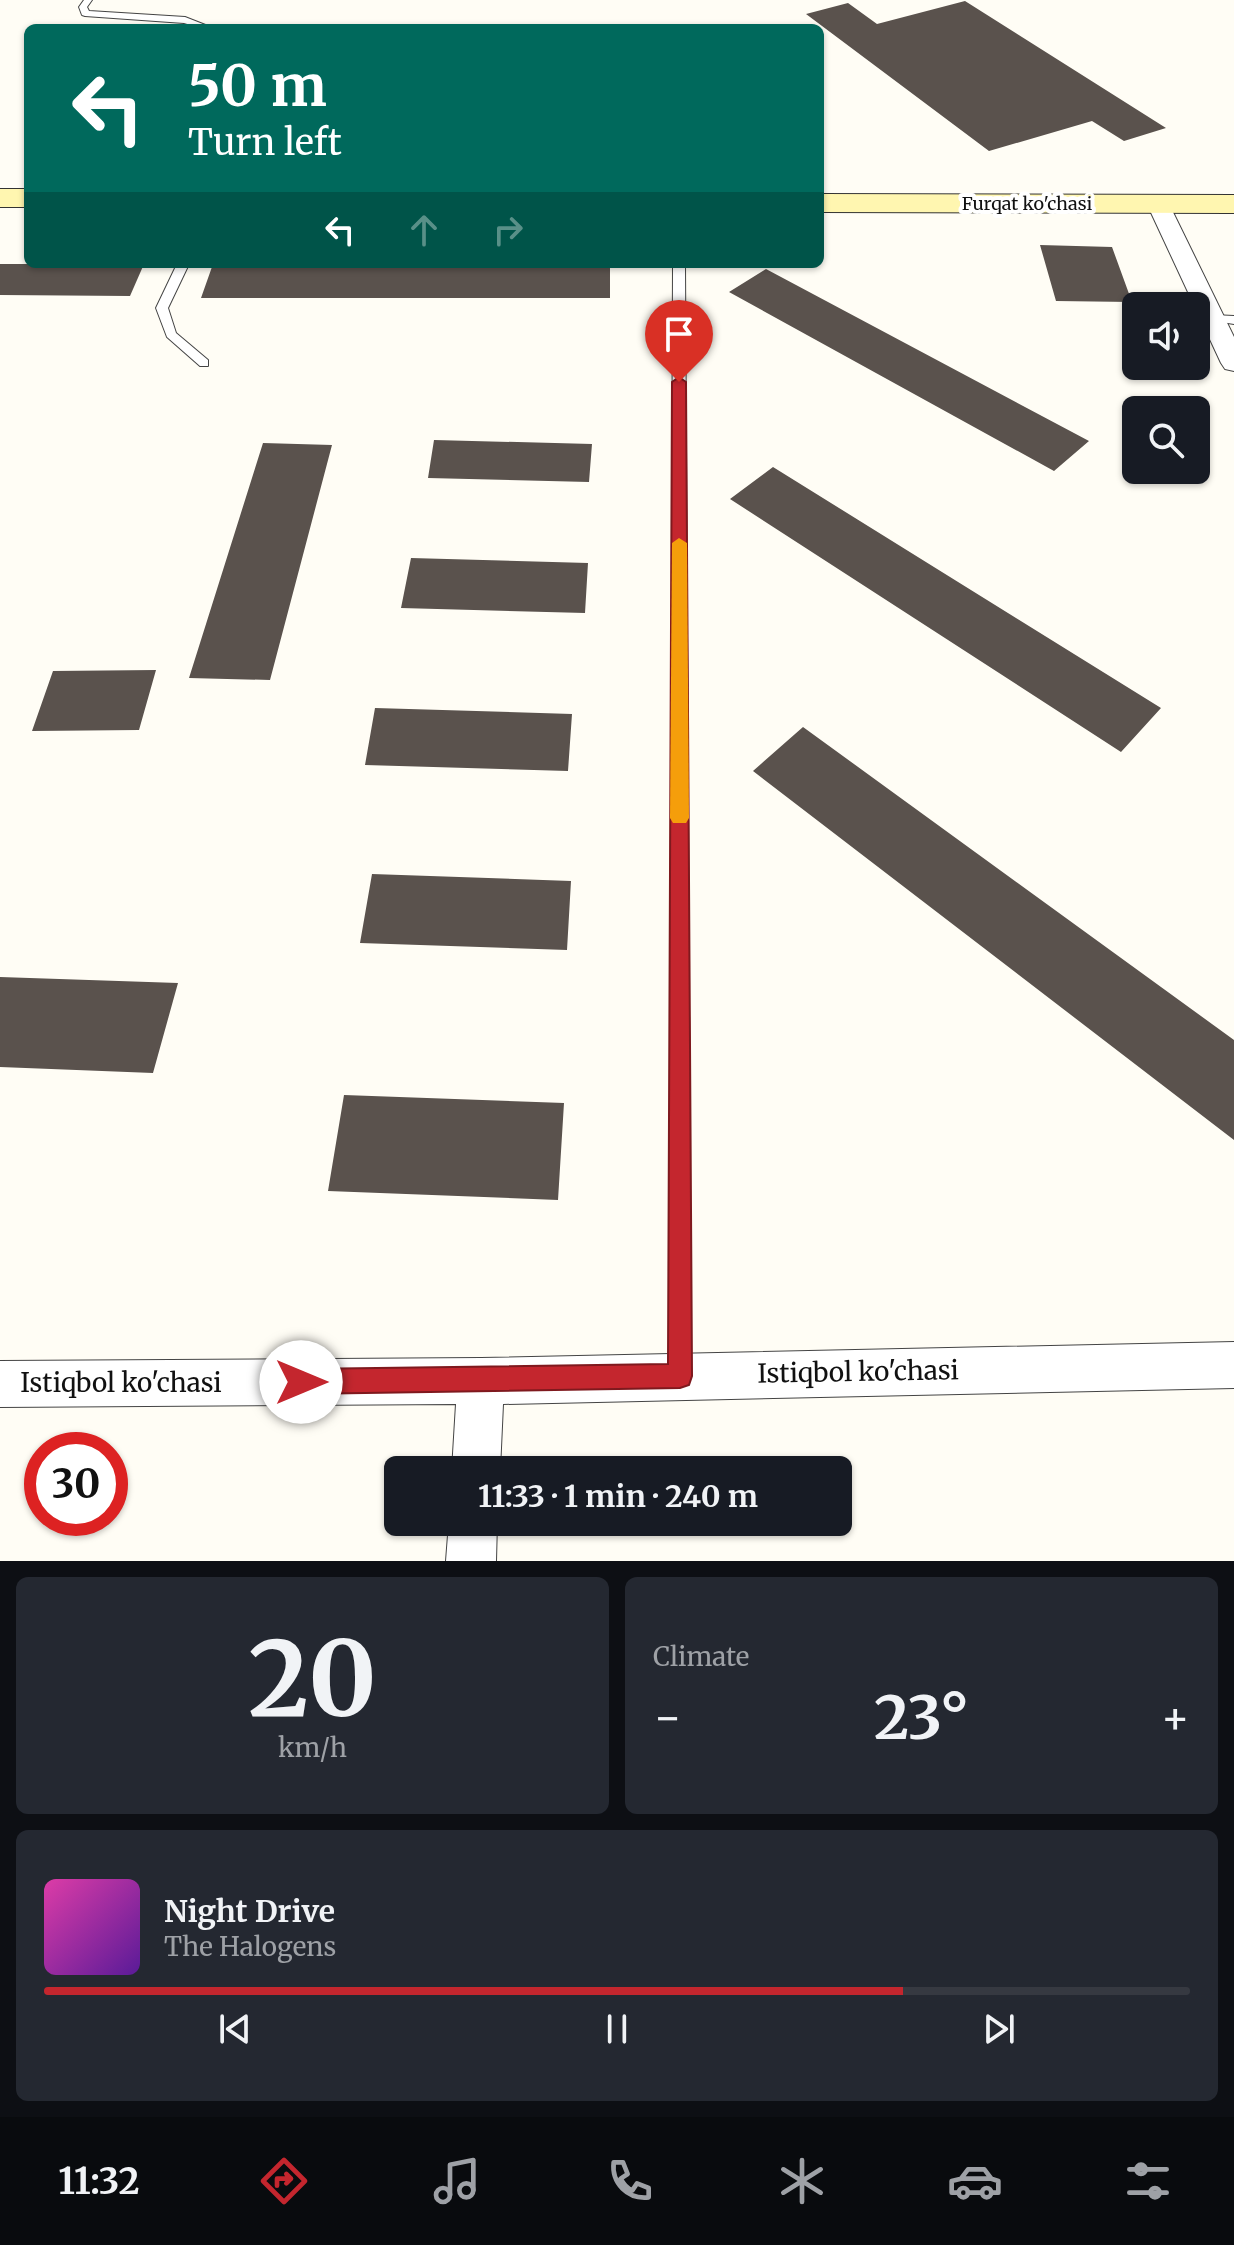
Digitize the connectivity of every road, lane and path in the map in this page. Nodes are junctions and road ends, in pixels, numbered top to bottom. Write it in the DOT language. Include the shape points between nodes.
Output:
graph roads {
  1 [pos="88,0"];
  2 [pos="197,24"];
  3 [pos="0,198"];
  4 [pos="24,198"];
  5 [pos="824,203"];
  6 [pos="1158,204"];
  7 [pos="1234,204"];
  8 [pos="181,268"];
  9 [pos="679,268"];
  10 [pos="1223,319"];
  11 [pos="204,363"];
  12 [pos="1234,363"];
  13 [pos="1234,1365"];
  14 [pos="680,1376"];
  15 [pos="481,1381"];
  16 [pos="0,1384"];
  17 [pos="477,1456"];
  18 [pos="472,1536"];
  19 [pos="471,1561"];
  1 -- 2 [label="lane" via="85,13"];
  3 -- 4 [label="main road"];
  5 -- 6 [label="main road, Furqat ko'chasi"];
  6 -- 7 [label="main road, Furqat ko'chasi"];
  6 -- 10 [label="street"];
  8 -- 11 [label="lane" via="162,308 171,334"];
  9 -- 14 [label="lane"];
  10 -- 12 [label="street"];
  13 -- 14 [label="street, Istiqbol ko'chasi"];
  14 -- 15 [label="street, Istiqbol ko'chasi"];
  15 -- 16 [label="street, Istiqbol ko'chasi"];
  15 -- 17 [label="street"];
  18 -- 19 [label="street"];
}
